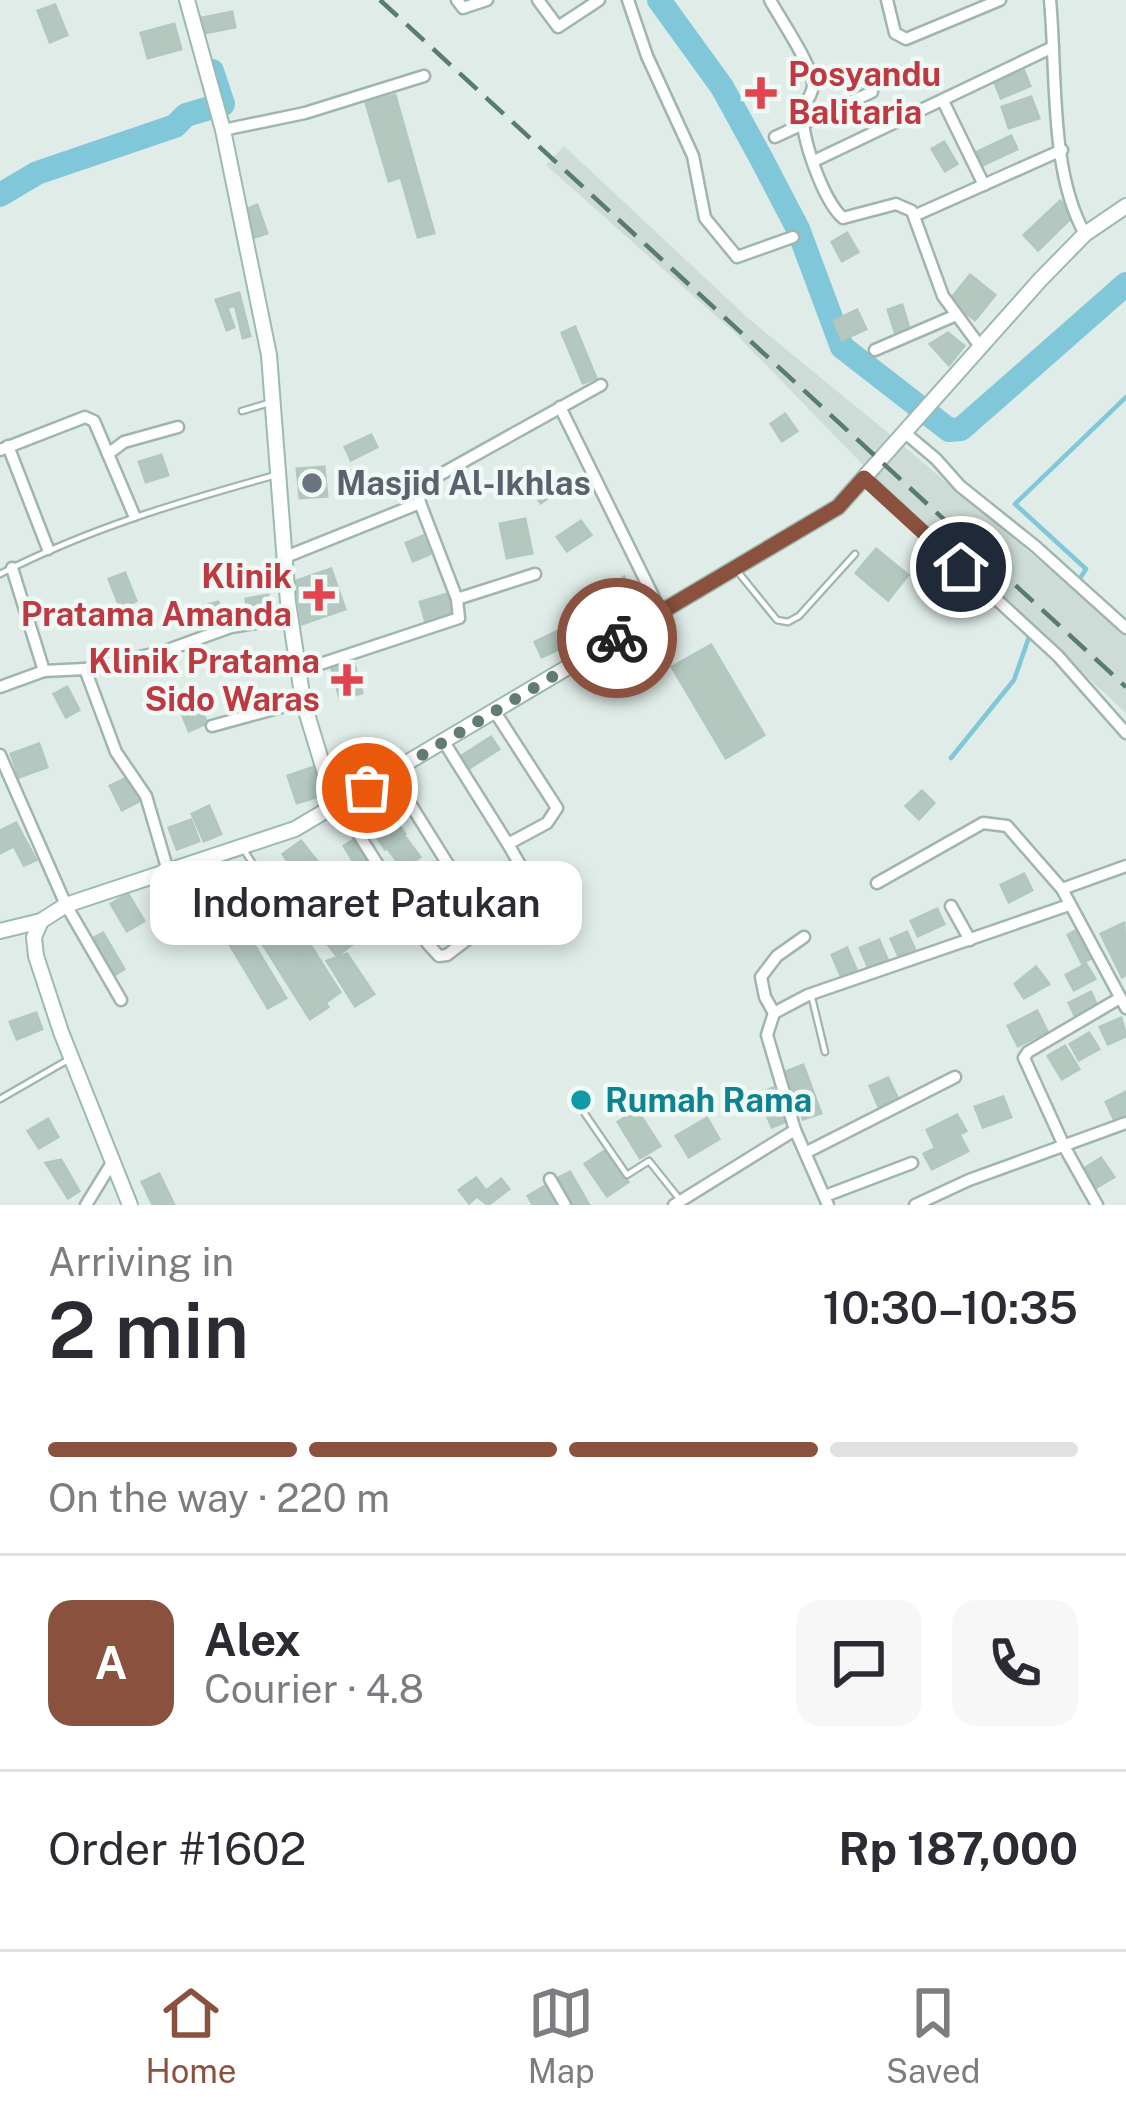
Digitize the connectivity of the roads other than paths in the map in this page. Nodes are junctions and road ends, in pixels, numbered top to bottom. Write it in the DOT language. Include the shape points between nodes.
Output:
graph roads {
  1 [pos="187,0"];
  2 [pos="457,0"];
  3 [pos="487,0"];
  4 [pos="538,0"];
  5 [pos="599,0"];
  6 [pos="628,0"];
  7 [pos="770,0"];
  8 [pos="887,0"];
  9 [pos="1000,0"];
  10 [pos="1050,0"];
  11 [pos="976,4"];
  12 [pos="1053,47"];
  13 [pos="424,76"];
  14 [pos="872,92"];
  15 [pos="943,101"];
  16 [pos="803,124"];
  17 [pos="223,130"];
  18 [pos="775,136"];
  19 [pos="1062,150"];
  20 [pos="814,161"];
  21 [pos="984,185"];
  22 [pos="1126,206"];
  23 [pos="916,215"];
  24 [pos="1085,234"];
  25 [pos="794,237"];
  26 [pos="954,316"];
  27 [pos="979,345"];
  28 [pos="875,350"];
  29 [pos="601,385"];
  30 [pos="274,401"];
  31 [pos="560,407"];
  32 [pos="242,411"];
  33 [pos="178,427"];
  34 [pos="908,428"];
  35 [pos="4,448"];
  36 [pos="108,454"];
  37 [pos="277,475"];
  38 [pos="864,478"];
  39 [pos="420,503"];
  40 [pos="134,514"];
  41 [pos="48,549"];
  42 [pos="855,554"];
  43 [pos="284,558"];
  44 [pos="735,567"];
  45 [pos="6,571"];
  46 [pos="535,574"];
  47 [pos="457,599"];
  48 [pos="659,610"];
  49 [pos="291,617"];
  50 [pos="1126,628"];
  51 [pos="85,669"];
  52 [pos="44,670"];
  53 [pos="299,671"];
  54 [pos="0,687"];
  55 [pos="303,701"];
  56 [pos="495,712"];
  57 [pos="212,726"];
  58 [pos="1126,733"];
  59 [pos="444,742"];
  60 [pos="0,755"];
  61 [pos="391,773"];
  62 [pos="339,805"];
  63 [pos="508,844"];
  64 [pos="241,846"];
  65 [pos="1126,866"];
  66 [pos="523,870"];
  67 [pos="168,871"];
  68 [pos="262,878"];
  69 [pos="877,884"];
  70 [pos="1062,889"];
  71 [pos="66,905"];
  72 [pos="1069,905"];
  73 [pos="951,906"];
  74 [pos="41,921"];
  75 [pos="0,931"];
  76 [pos="803,937"];
  77 [pos="970,940"];
  78 [pos="811,994"];
  79 [pos="121,1000"];
  80 [pos="1123,1003"];
  81 [pos="774,1013"];
  82 [pos="825,1052"];
  83 [pos="71,1058"];
  84 [pos="955,1077"];
  85 [pos="0,1099"];
  86 [pos="584,1114"];
  87 [pos="1126,1123"];
  88 [pos="795,1130"];
  89 [pos="1065,1148"];
  90 [pos="807,1152"];
  91 [pos="112,1161"];
  92 [pos="912,1163"];
  93 [pos="550,1179"];
  94 [pos="827,1201"];
  95 [pos="939,1201"];
  96 [pos="677,1203"];
  97 [pos="86,1205"];
  98 [pos="130,1205"];
  99 [pos="565,1205"];
  100 [pos="915,1205"];
  101 [pos="1097,1205"];
  1 -- 17 [label="main road"];
  2 -- 3 [label="street" via="463,8"];
  4 -- 5 [label="street" via="555,26"];
  6 -- 25 [label="street" via="693,156 708,224 736,257"];
  7 -- 16 [label="street" via="809,70"];
  8 -- 11 [label="street" via="895,33 906,39"];
  9 -- 11 [label="street"];
  10 -- 12 [label="street"];
  12 -- 15 [label="street"];
  12 -- 19 [label="street"];
  13 -- 17 [label="street"];
  14 -- 16 [label="street"];
  15 -- 20 [label="street"];
  15 -- 21 [label="street"];
  16 -- 18 [label="street"];
  16 -- 20 [label="street"];
  17 -- 30 [label="main road"];
  19 -- 21 [label="street"];
  19 -- 24 [label="street"];
  20 -- 23 [label="street" via="842,218 896,204"];
  21 -- 23 [label="street"];
  22 -- 24 [label="main road"];
  23 -- 26 [label="street"];
  24 -- 27 [label="main road"];
  26 -- 27 [label="street"];
  26 -- 28 [label="street"];
  27 -- 34 [label="main road"];
  29 -- 31 [label="street"];
  30 -- 32 [label="lane"];
  30 -- 37 [label="main road"];
  31 -- 39 [label="street" via="425,483"];
  31 -- 48 [label="street"];
  33 -- 36 [label="street"];
  34 -- 38 [label="main road"];
  34 -- 50 [label="street" via="960,486"];
  35 -- 36 [label="street" via="87,417"];
  35 -- 41 [label="street"];
  36 -- 40 [label="street"];
  37 -- 40 [label="lane"];
  37 -- 43 [label="main road"];
  38 -- 44 [label="main road" via="838,507"];
  38 -- 58 [label="street" via="1058,656"];
  39 -- 43 [label="street"];
  39 -- 47 [label="street"];
  40 -- 41 [label="lane"];
  41 -- 45 [label="lane"];
  42 -- 44 [label="lane" via="788,622 777,620"];
  43 -- 49 [label="main road"];
  44 -- 48 [label="main road"];
  45 -- 52 [label="street"];
  46 -- 47 [label="street"];
  47 -- 53 [label="street" via="456,620"];
  48 -- 56 [label="main road"];
  49 -- 51 [label="street"];
  49 -- 53 [label="main road"];
  51 -- 52 [label="street"];
  51 -- 67 [label="street" via="116,752 146,796"];
  52 -- 54 [label="street"];
  53 -- 55 [label="main road"];
  55 -- 57 [label="street"];
  55 -- 62 [label="main road"];
  56 -- 59 [label="main road"];
  56 -- 63 [label="street" via="557,808 547,823"];
  59 -- 61 [label="main road"];
  59 -- 63 [label="street"];
  60 -- 71 [label="street"];
  61 -- 62 [label="main road"];
  61 -- 62 [label="street" via="482,919 480,930 447,955 428,944"];
  62 -- 64 [label="main road" via="295,830"];
  63 -- 66 [label="street"];
  64 -- 67 [label="main road"];
  64 -- 68 [label="lane"];
  65 -- 70 [label="street"];
  67 -- 71 [label="main road"];
  69 -- 70 [label="street" via="991,822 1019,836"];
  70 -- 72 [label="street"];
  71 -- 74 [label="main road"];
  71 -- 79 [label="street"];
  72 -- 77 [label="street"];
  72 -- 80 [label="street"];
  73 -- 77 [label="street"];
  74 -- 75 [label="main road"];
  74 -- 83 [label="main road" via="36,956"];
  76 -- 81 [label="street" via="761,977"];
  77 -- 78 [label="street"];
  78 -- 81 [label="street"];
  78 -- 82 [label="lane"];
  80 -- 89 [label="street" via="1025,1055"];
  81 -- 88 [label="street" via="767,1034"];
  83 -- 85 [label="lane"];
  83 -- 91 [label="main road"];
  84 -- 90 [label="street"];
  86 -- 96 [label="lane" via="628,1174 649,1161"];
  87 -- 89 [label="street"];
  88 -- 90 [label="street"];
  88 -- 96 [label="street"];
  89 -- 95 [label="street" via="969,1180"];
  89 -- 101 [label="street"];
  90 -- 94 [label="street"];
  91 -- 97 [label="street"];
  91 -- 98 [label="main road"];
  92 -- 94 [label="street"];
  93 -- 99 [label="street"];
  95 -- 100 [label="street"];
}
